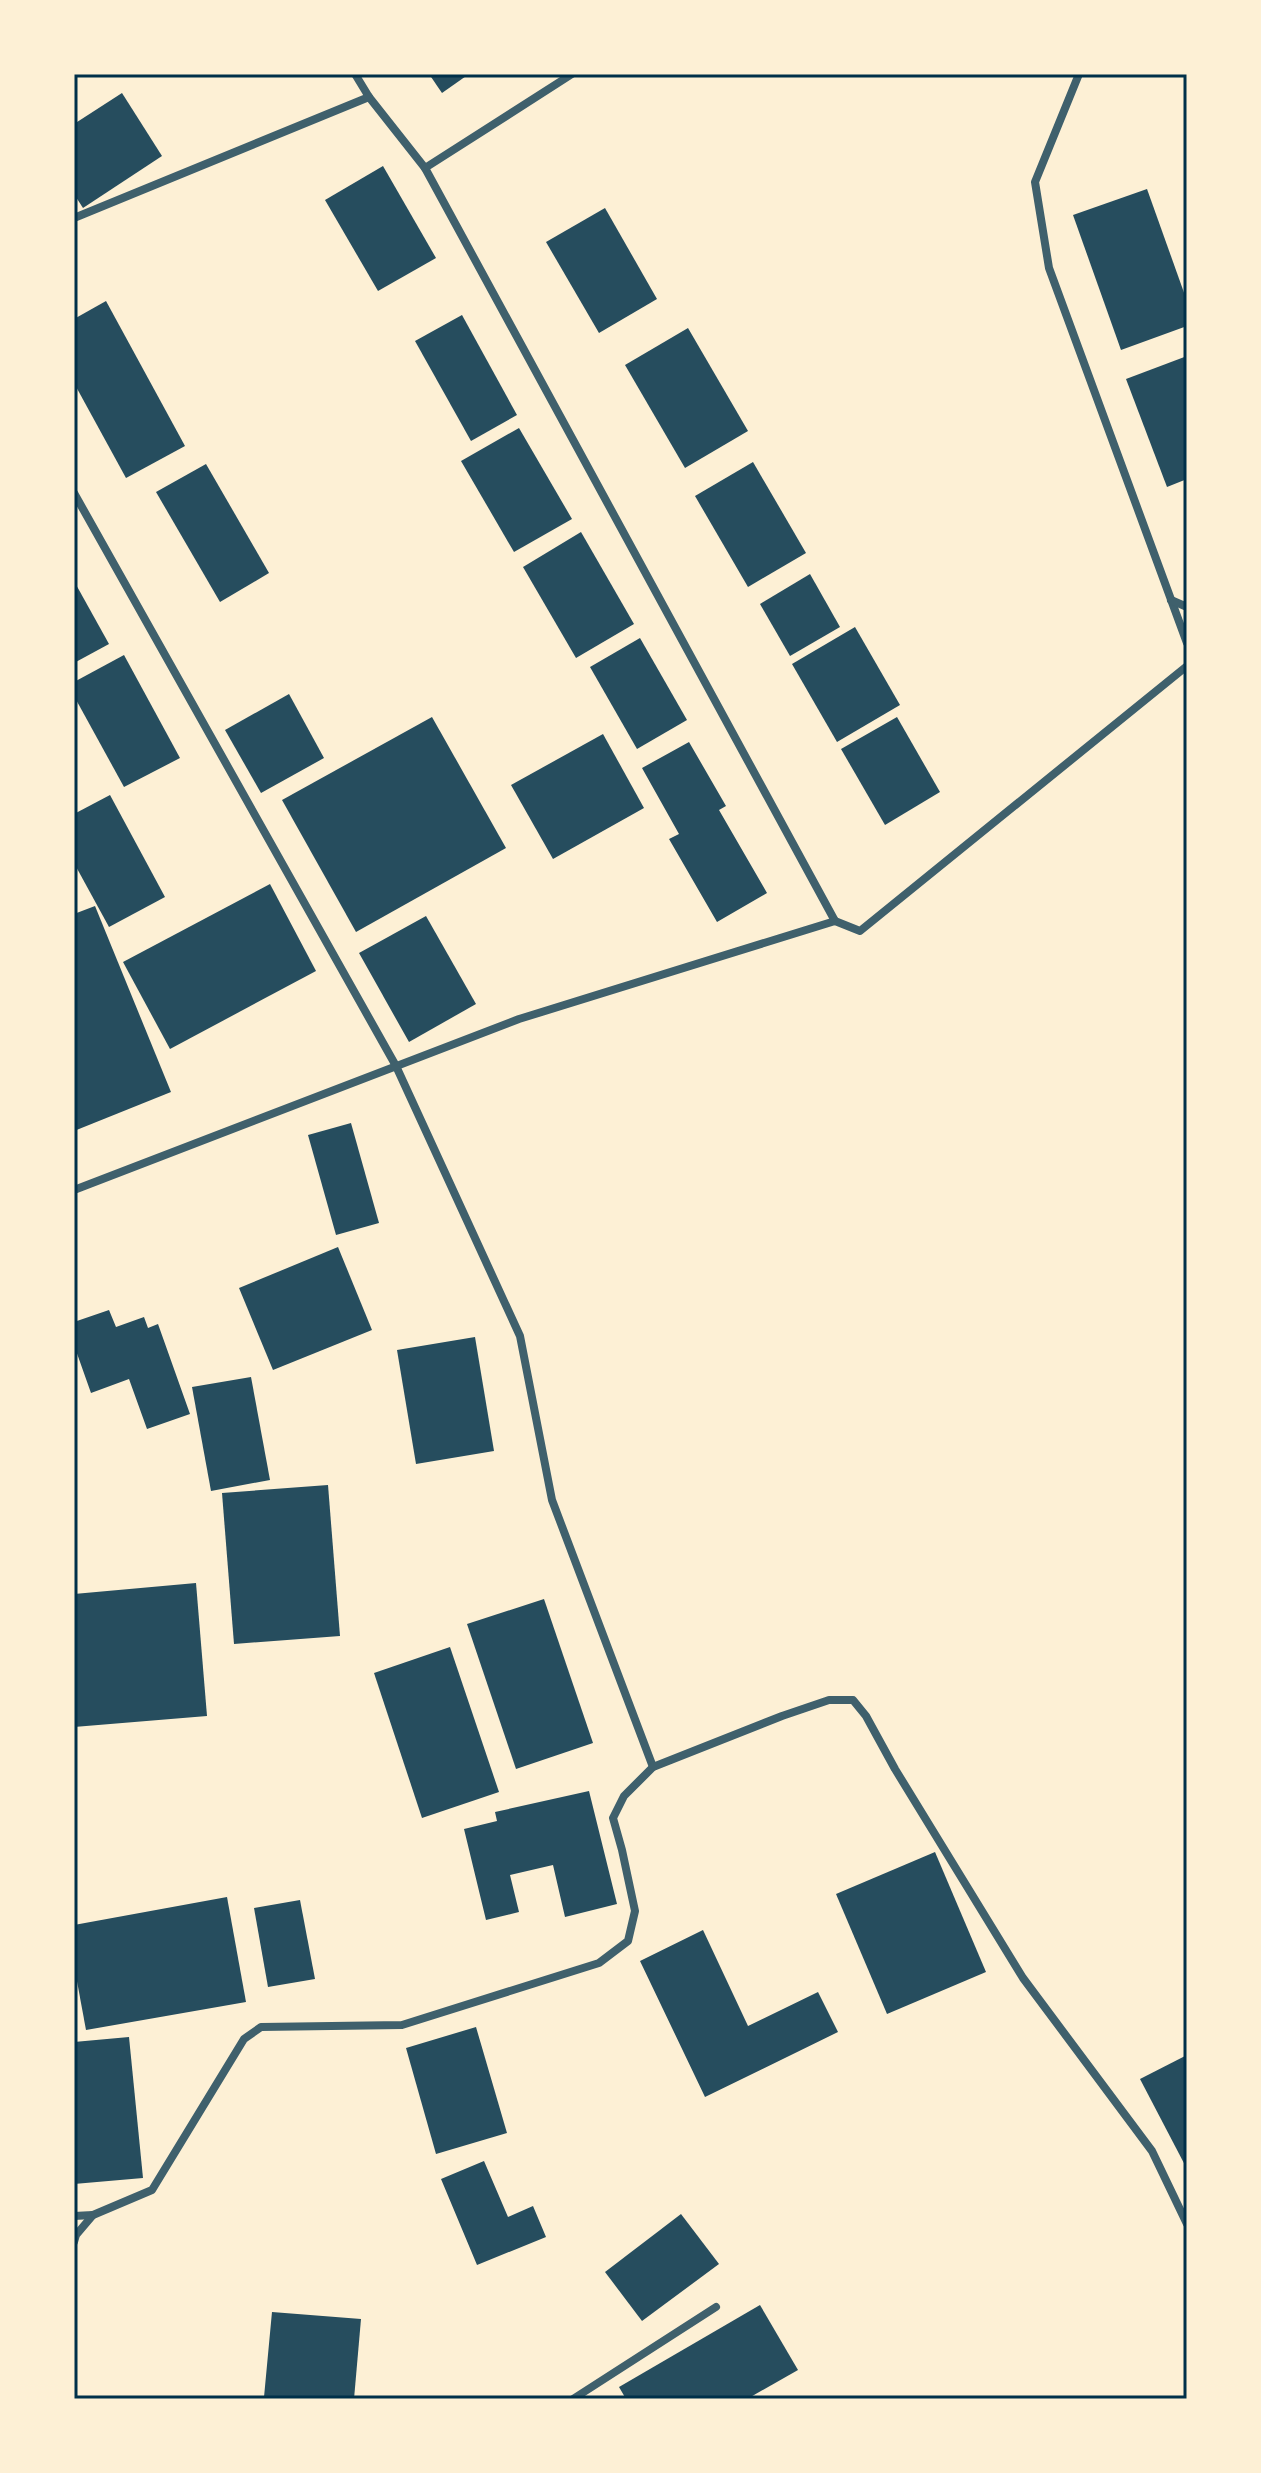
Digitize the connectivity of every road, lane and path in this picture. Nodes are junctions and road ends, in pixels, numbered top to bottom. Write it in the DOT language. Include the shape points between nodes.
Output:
graph roads {
  1 [pos="355,74"];
  2 [pos="572,74"];
  3 [pos="1079,74"];
  4 [pos="369,97"];
  5 [pos="425,168"];
  6 [pos="74,218"];
  7 [pos="74,493"];
  8 [pos="1171,600"];
  9 [pos="1187,607"];
  10 [pos="1187,643"];
  11 [pos="1187,666"];
  12 [pos="835,921"];
  13 [pos="396,1066"];
  14 [pos="74,1190"];
  15 [pos="653,1767"];
  16 [pos="93,2215"];
  17 [pos="74,2216"];
  18 [pos="1187,2224"];
  19 [pos="74,2242"];
  20 [pos="716,2307"];
  21 [pos="573,2399"];
  1 -- 4 [label="street"];
  2 -- 5 [label="street"];
  3 -- 8 [label="street" via="1035,182 1049,268"];
  4 -- 5 [label="street"];
  4 -- 6 [label="street"];
  5 -- 12 [label="street"];
  7 -- 13 [label="street"];
  8 -- 9 [label="street"];
  8 -- 10 [label="street"];
  11 -- 12 [label="street" via="860,931"];
  12 -- 13 [label="street" via="519,1019"];
  13 -- 14 [label="street"];
  13 -- 15 [label="street" via="520,1336 552,1500"];
  15 -- 16 [label="street" via="624,1796 613,1818 635,1911 628,1941 599,1963 402,2025 261,2027 244,2039 152,2190"];
  15 -- 18 [label="street" via="805,1708 853,1700 1023,1978 1152,2151"];
  16 -- 17 [label="street"];
  16 -- 19 [label="street"];
  20 -- 21 [label="street"];
}
